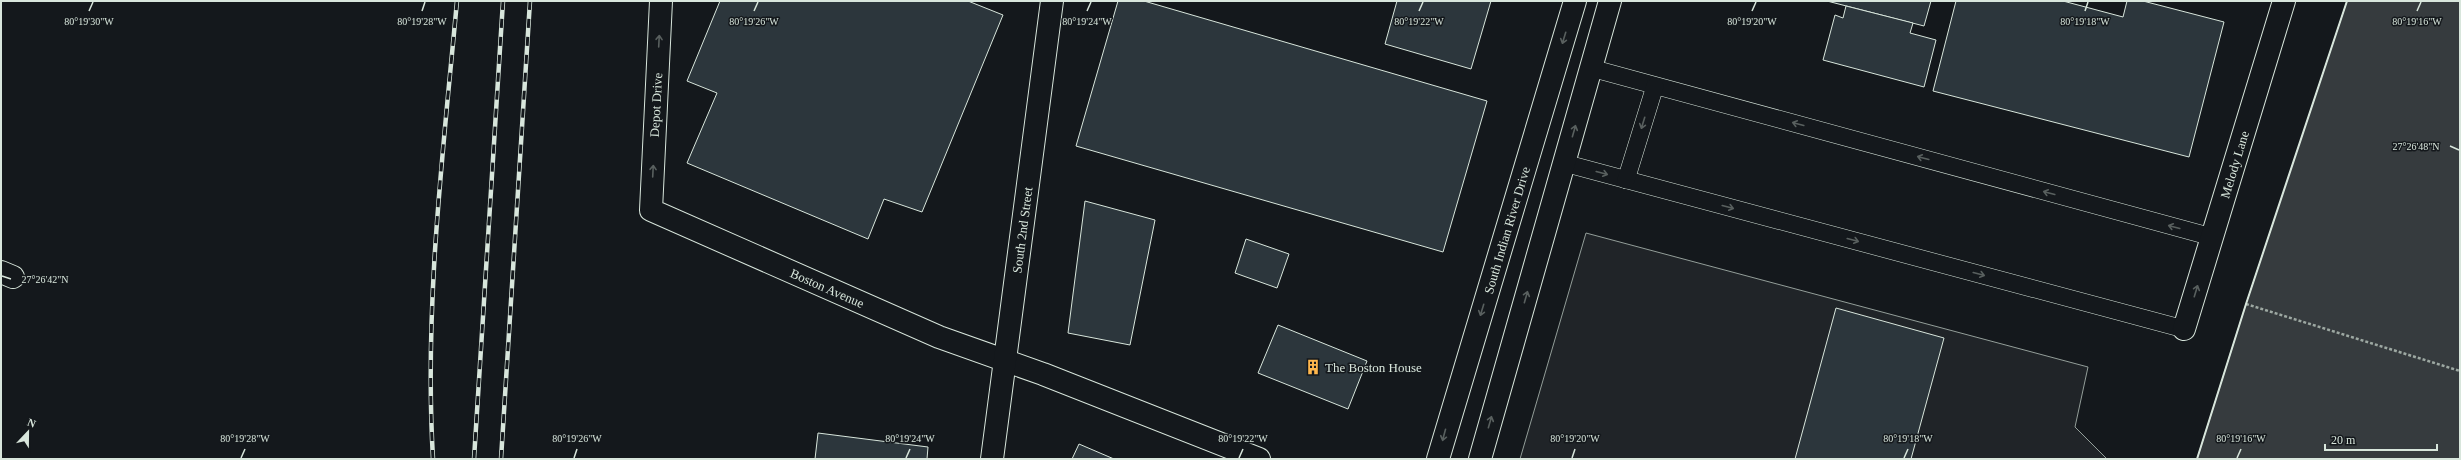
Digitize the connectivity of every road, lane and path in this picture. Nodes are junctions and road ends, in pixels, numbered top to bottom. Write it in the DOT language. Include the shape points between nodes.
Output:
graph roads {
  1 [pos="661,1"];
  2 [pos="1052,1"];
  3 [pos="1575,1"];
  4 [pos="1610,1"];
  5 [pos="2284,1"];
  6 [pos="1591,68"];
  7 [pos="1655,86"];
  8 [pos="1564,163"];
  9 [pos="1626,180"];
  10 [pos="651,210"];
  11 [pos="2212,237"];
  12 [pos="2246,304"];
  13 [pos="2184,329"];
  14 [pos="1005,362"];
  15 [pos="2460,371"];
  16 [pos="992,459"];
  17 [pos="1259,459"];
  18 [pos="1438,459"];
  19 [pos="1480,459"];
  10 -- 1 [label="street, Depot Drive, one-way"];
  2 -- 14 [label="street, South 2nd Street"];
  3 -- 18 [label="street, South Indian River Drive, one-way"];
  4 -- 6 [label="street"];
  5 -- 11 [label="street, Melody Lane"];
  6 -- 7 [label="lane"];
  8 -- 6 [label="street, one-way"];
  7 -- 9 [label="lane, one-way"];
  11 -- 7 [label="lane, one-way"];
  8 -- 9 [label="lane, one-way"];
  19 -- 8 [label="street, one-way"];
  9 -- 13 [label="lane, one-way"];
  10 -- 14 [label="street, Boston Avenue" via="939,337"];
  13 -- 11 [label="street, Melody Lane, one-way"];
  12 -- 15 [label="path"];
  14 -- 16 [label="street, South 2nd Street"];
  14 -- 17 [label="street, Boston Avenue" via="1050,377"];
}
